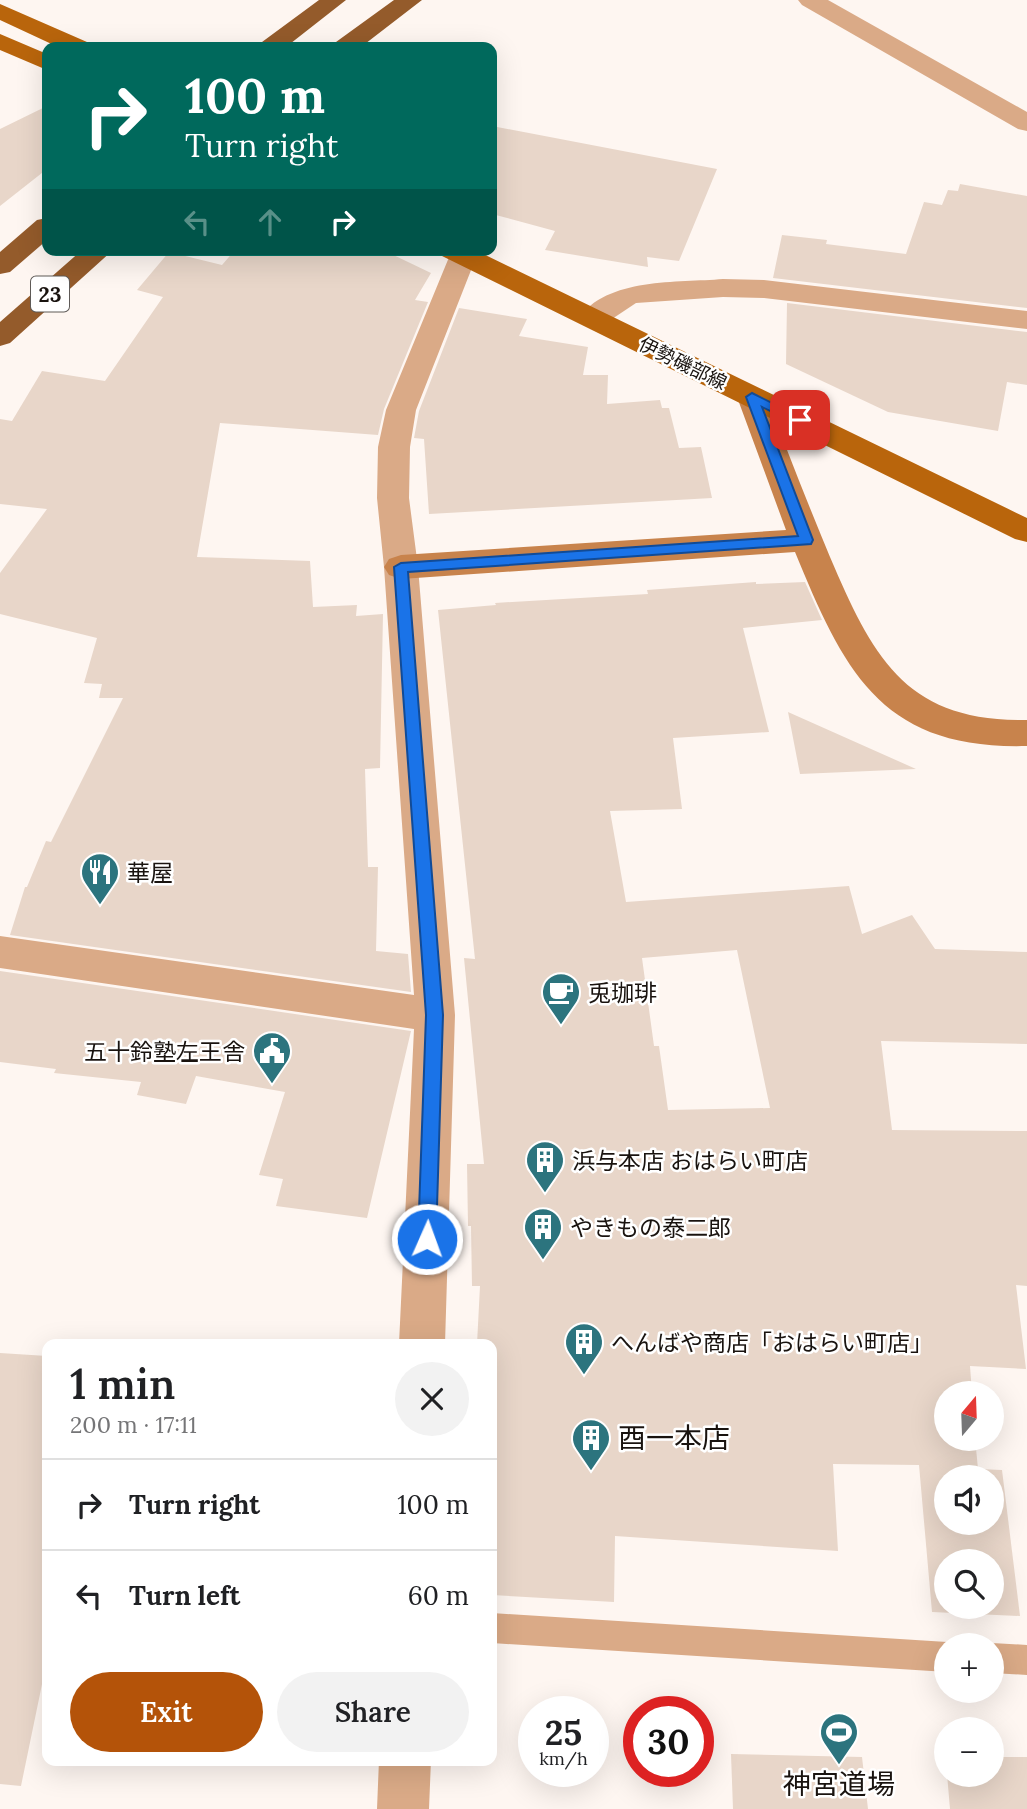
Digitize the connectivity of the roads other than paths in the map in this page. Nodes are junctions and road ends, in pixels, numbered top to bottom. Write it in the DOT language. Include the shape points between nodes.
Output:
graph roads {
  1 [pos="334,0"];
  2 [pos="410,0"];
  3 [pos="810,0"];
  4 [pos="0,11"];
  5 [pos="0,41"];
  6 [pos="67,42"];
  7 [pos="278,42"];
  8 [pos="352,42"];
  9 [pos="42,61"];
  10 [pos="1027,123"];
  11 [pos="42,230"];
  12 [pos="92,256"];
  13 [pos="456,256"];
  14 [pos="463,256"];
  15 [pos="0,266"];
  16 [pos="593,319"];
  17 [pos="1027,320"];
  18 [pos="0,337"];
  19 [pos="752,397"];
  20 [pos="1027,531"];
  21 [pos="806,540"];
  22 [pos="401,567"];
  23 [pos="1027,733"];
  24 [pos="0,952"];
  25 [pos="435,1015"];
  26 [pos="422,1339"];
  27 [pos="497,1628"];
  28 [pos="934,1656"];
  29 [pos="1004,1659"];
  30 [pos="1027,1660"];
  31 [pos="405,1766"];
  32 [pos="403,1809"];
  1 -- 7 [label="highway"];
  2 -- 8 [label="highway"];
  3 -- 10 [label="street"];
  4 -- 6 [label="main road"];
  5 -- 9 [label="main road"];
  11 -- 15 [label="highway, 23"];
  12 -- 18 [label="highway, 23"];
  13 -- 22 [label="street" via="401,410 394,447 393,498"];
  14 -- 16 [label="main road, 伊勢磯部線"];
  16 -- 17 [label="street" via="629,295 723,288"];
  16 -- 19 [label="main road, 伊勢磯部線"];
  19 -- 20 [label="main road, 伊勢磯部線"];
  19 -- 21 [label="street"];
  21 -- 22 [label="street"];
  21 -- 23 [label="street" via="855,650 900,699 968,728 1006,735"];
  22 -- 25 [label="street"];
  24 -- 25 [label="street"];
  25 -- 26 [label="street"];
  27 -- 28 [label="lane"];
  29 -- 30 [label="lane"];
  31 -- 32 [label="street"];
}
